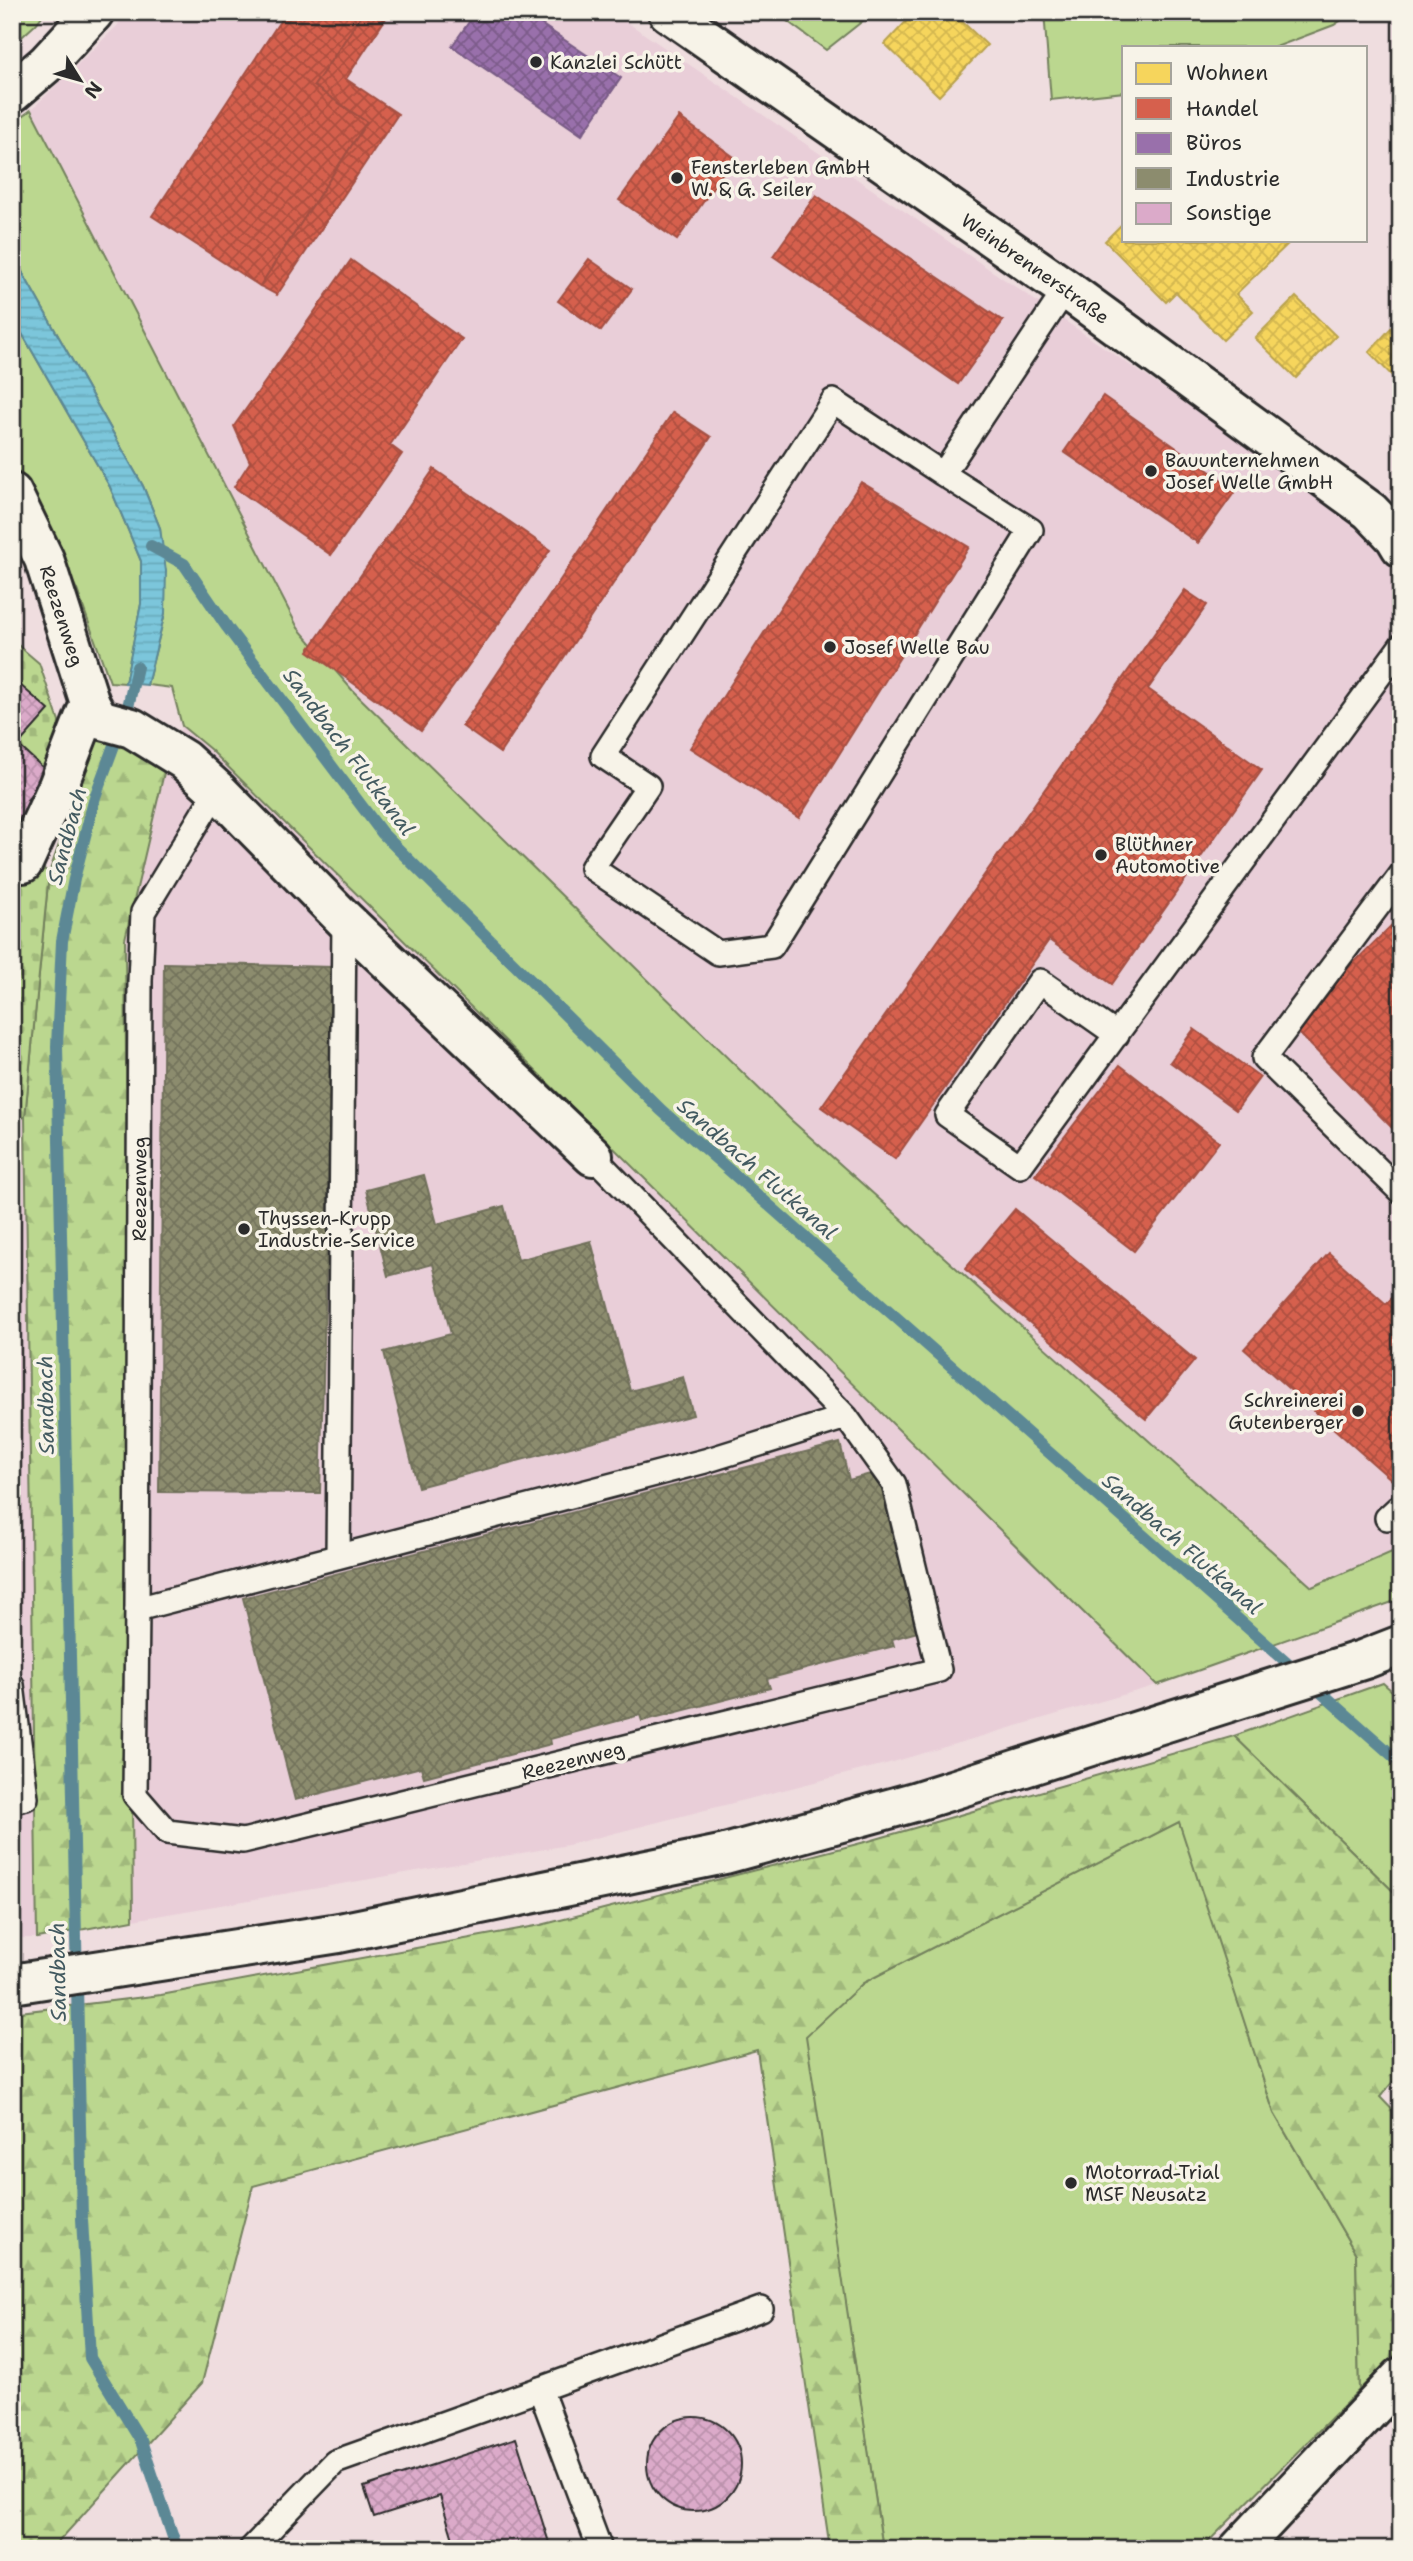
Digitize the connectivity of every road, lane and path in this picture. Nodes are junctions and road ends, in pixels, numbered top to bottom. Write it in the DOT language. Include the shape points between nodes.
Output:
graph roads {
  1 [pos="94,12"];
  2 [pos="668,12"];
  3 [pos="12,93"];
  4 [pos="1066,289"];
  5 [pos="943,474"];
  6 [pos="12,493"];
  7 [pos="1399,538"];
  8 [pos="1401,646"];
  9 [pos="107,717"];
  10 [pos="217,790"];
  11 [pos="12,854"];
  12 [pos="1401,875"];
  13 [pos="344,919"];
  14 [pos="1117,1035"];
  15 [pos="593,1156"];
  16 [pos="1401,1192"];
  17 [pos="846,1417"];
  18 [pos="338,1556"];
  19 [pos="137,1609"];
  20 [pos="1401,1645"];
  21 [pos="12,1685"];
  22 [pos="12,1801"];
  23 [pos="15,1984"];
  24 [pos="761,2309"];
  25 [pos="1401,2377"];
  26 [pos="540,2389"];
  27 [pos="251,2549"];
  28 [pos="600,2549"];
  29 [pos="1239,2549"];
  1 -- 3 [label="street"];
  2 -- 4 [label="street, Weinbrennerstraße"];
  4 -- 5 [label="lane"];
  4 -- 7 [label="street, Weinbrennerstraße" via="1370,511"];
  5 -- 5 [label="lane" via="1031,530 772,946 718,953 592,868 648,786 603,756 833,401"];
  6 -- 9 [label="street, Reezenweg" via="44,559"];
  8 -- 14 [label="lane"];
  9 -- 10 [label="street, Reezenweg" via="184,760"];
  9 -- 11 [label="street" via="58,786 23,863"];
  10 -- 13 [label="street, Reezenweg"];
  10 -- 19 [label="lane, Reezenweg" via="144,912"];
  12 -- 16 [label="lane" via="1264,1058"];
  13 -- 15 [label="street, Reezenweg"];
  13 -- 18 [label="lane"];
  14 -- 14 [label="lane" via="1020,1166 947,1115 1041,981"];
  15 -- 17 [label="lane, Reezenweg"];
  17 -- 18 [label="lane" via="705,1461"];
  17 -- 19 [label="lane, Reezenweg" via="894,1484 939,1670 243,1841 167,1832 135,1795"];
  18 -- 19 [label="lane"];
  20 -- 23 [label="street" via="914,1801 724,1854 339,1933"];
  21 -- 22 [label="lane" via="26,1797"];
  24 -- 26 [label="lane"];
  25 -- 29 [label="street"];
  26 -- 27 [label="lane" via="335,2462"];
  26 -- 28 [label="lane"];
}
